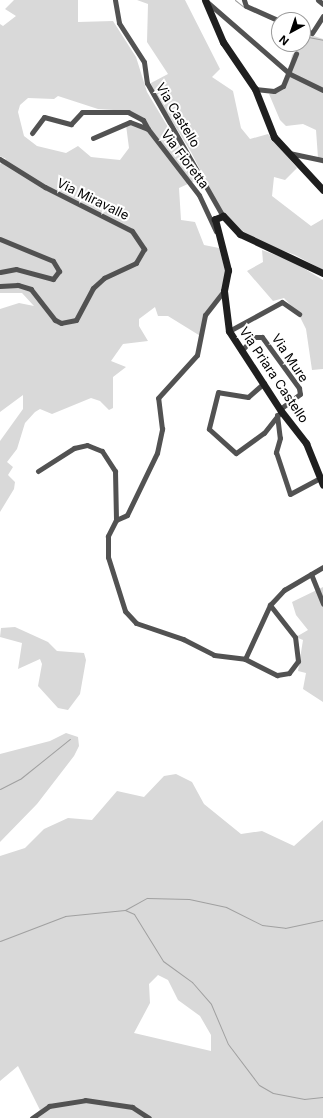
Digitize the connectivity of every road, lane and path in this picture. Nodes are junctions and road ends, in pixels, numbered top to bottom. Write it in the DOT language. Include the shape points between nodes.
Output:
graph roads {
  1 [pos="115,0"];
  2 [pos="205,0"];
  3 [pos="244,0"];
  4 [pos="318,0"];
  5 [pos="323,4"];
  6 [pos="323,16"];
  7 [pos="271,17"];
  8 [pos="311,33"];
  9 [pos="296,53"];
  10 [pos="290,74"];
  11 [pos="255,89"];
  12 [pos="323,90"];
  13 [pos="148,129"];
  14 [pos="32,132"];
  15 [pos="93,138"];
  16 [pos="289,153"];
  17 [pos="0,160"];
  18 [pos="323,160"];
  19 [pos="323,190"];
  20 [pos="223,216"];
  21 [pos="219,236"];
  22 [pos="0,239"];
  23 [pos="0,272"];
  24 [pos="323,273"];
  25 [pos="0,286"];
  26 [pos="224,291"];
  27 [pos="299,314"];
  28 [pos="229,331"];
  29 [pos="241,350"];
  30 [pos="264,383"];
  31 [pos="279,412"];
  32 [pos="38,471"];
  33 [pos="322,481"];
  34 [pos="116,520"];
  35 [pos="323,567"];
  36 [pos="312,573"];
  37 [pos="323,603"];
  38 [pos="270,605"];
  39 [pos="245,659"];
  40 [pos="32,1118"];
  41 [pos="149,1118"];
  1 -- 20 [label="street, Via Castello" via="119,23 144,62 146,83"];
  2 -- 10 [label="street"];
  2 -- 11 [label="street" via="224,42"];
  3 -- 7 [label="street" via="246,6"];
  4 -- 5 [label="street"];
  6 -- 8 [label="street"];
  9 -- 10 [label="street"];
  10 -- 11 [label="street" via="283,86 274,91"];
  10 -- 12 [label="street"];
  11 -- 16 [label="street" via="265,120"];
  13 -- 14 [label="street" via="144,120 128,112 82,112 72,124 44,117"];
  13 -- 15 [label="street, Via Fioretta" via="130,122"];
  13 -- 21 [label="street, Via Fioretta" via="199,195"];
  16 -- 18 [label="street"];
  16 -- 19 [label="street"];
  17 -- 25 [label="street, Via Miravalle" via="45,187 132,230 144,249 136,263 104,278 93,288 76,320 61,323 55,320 31,290 18,285"];
  20 -- 21 [label="street, Via Priara Castello" via="215,219"];
  20 -- 24 [label="street" via="240,234"];
  21 -- 26 [label="street, Via Priara Castello" via="228,270"];
  22 -- 23 [label="street" via="53,261 59,271 53,279 16,269"];
  26 -- 28 [label="street, Via Priara Castello"];
  26 -- 34 [label="street" via="205,315 197,355 158,398 162,428 157,453 127,515"];
  27 -- 28 [label="street" via="291,304 282,302"];
  28 -- 29 [label="street, Via Priara Castello"];
  29 -- 30 [label="street, Via Priara Castello"];
  29 -- 31 [label="street, Via Mure" via="254,337 262,337 299,388 300,394"];
  30 -- 31 [label="street, Via Priara Castello"];
  30 -- 31 [label="street" via="248,397 218,392 209,429 236,453 264,433"];
  31 -- 33 [label="street, Via Priara Castello" via="306,443"];
  31 -- 33 [label="street, Via Priara Castello" via="280,438 276,452 290,494"];
  32 -- 34 [label="street" via="74,448 87,445 102,451 115,471"];
  34 -- 39 [label="street" via="108,536 108,557 130,618 214,655"];
  35 -- 36 [label="street"];
  36 -- 37 [label="street"];
  36 -- 38 [label="street" via="284,590"];
  38 -- 39 [label="street"];
  38 -- 39 [label="street" via="295,637 298,661 288,673 277,675"];
  40 -- 41 [label="street" via="48,1106 86,1100 132,1107"];
}
